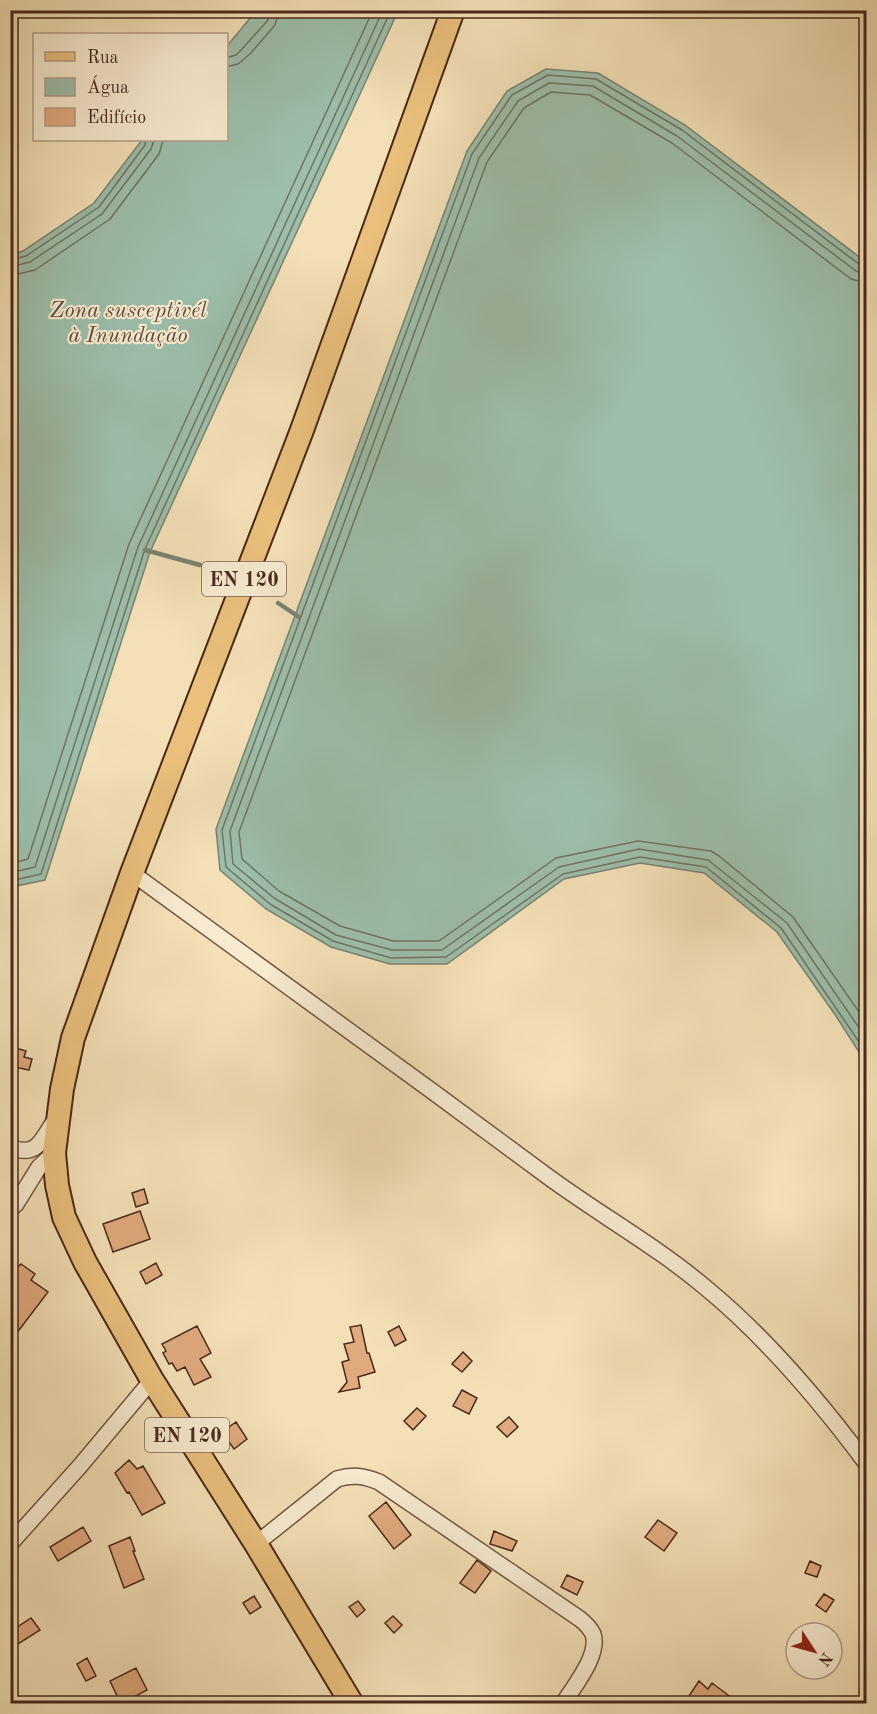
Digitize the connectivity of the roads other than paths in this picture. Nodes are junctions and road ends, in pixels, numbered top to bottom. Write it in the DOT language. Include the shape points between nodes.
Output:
graph roads {
  1 [pos="453,10"];
  2 [pos="132,873"];
  3 [pos="58,1116"];
  4 [pos="10,1147"];
  5 [pos="54,1152"];
  6 [pos="10,1209"];
  7 [pos="152,1380"];
  8 [pos="867,1462"];
  9 [pos="10,1544"];
  10 [pos="256,1544"];
  11 [pos="352,1704"];
  12 [pos="563,1704"];
  1 -- 2 [label="main road, EN 120" via="302,430"];
  2 -- 3 [label="main road, EN 120" via="74,1038"];
  2 -- 8 [label="street" via="544,1174 706,1287 746,1323 830,1414"];
  3 -- 4 [label="street" via="36,1148 29,1151"];
  3 -- 5 [label="main road, EN 120"];
  5 -- 6 [label="street"];
  5 -- 7 [label="main road, EN 120" via="64,1217"];
  7 -- 9 [label="street"];
  7 -- 10 [label="main road, EN 120"];
  10 -- 11 [label="main road, EN 120"];
  10 -- 12 [label="street" via="337,1479 362,1475 379,1482 590,1628 594,1636 592,1657"];
}
